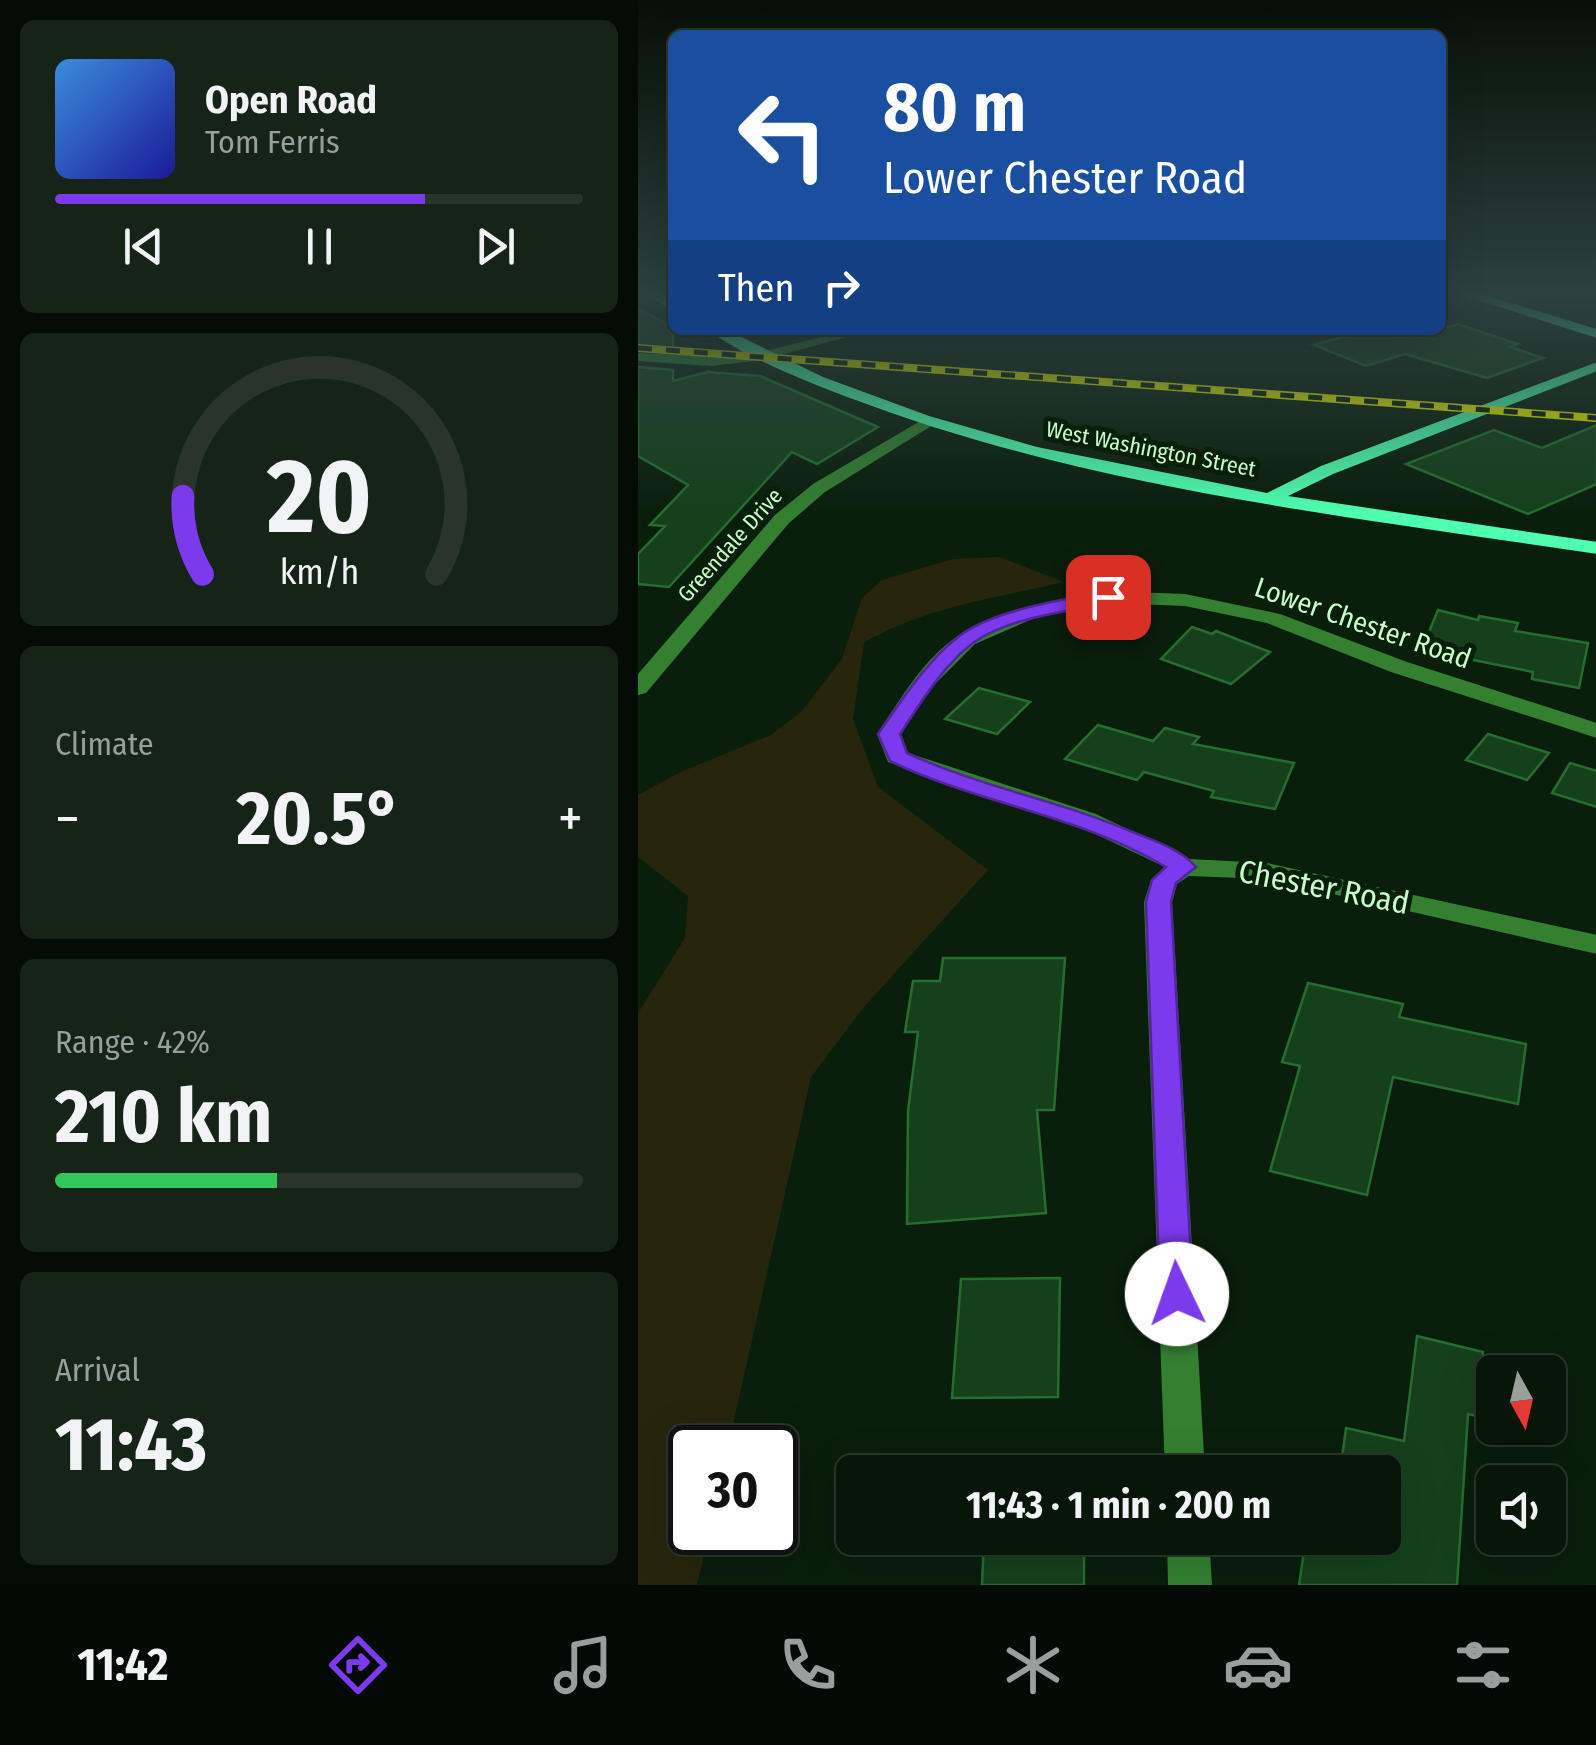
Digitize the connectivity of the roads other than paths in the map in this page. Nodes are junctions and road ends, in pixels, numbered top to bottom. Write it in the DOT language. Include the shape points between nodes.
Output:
graph roads {
  1 [pos="787,367"];
  2 [pos="1593,367"];
  3 [pos="928,423"];
  4 [pos="1273,497"];
  5 [pos="1596,548"];
  6 [pos="638,688"];
  7 [pos="1596,731"];
  8 [pos="1184,867"];
  9 [pos="1596,945"];
  10 [pos="1184,1455"];
  11 [pos="1189,1555"];
  12 [pos="1190,1585"];
  1 -- 3 [label="main road, West Washington Street"];
  2 -- 4 [label="main road" via="1326,470"];
  3 -- 4 [label="main road, West Washington Street" via="1121,471"];
  3 -- 6 [label="street, Greendale Drive" via="818,488 782,519"];
  4 -- 5 [label="main road, West Washington Street"];
  7 -- 8 [label="street, Lower Chester Road" via="1398,668 1273,618 1185,600 1108,597 1034,611 967,639 921,686 889,734 898,756 927,770 1073,814"];
  8 -- 9 [label="street, Chester Road" via="1267,871"];
  8 -- 10 [label="street" via="1165,880 1158,902"];
  11 -- 12 [label="street"];
}
